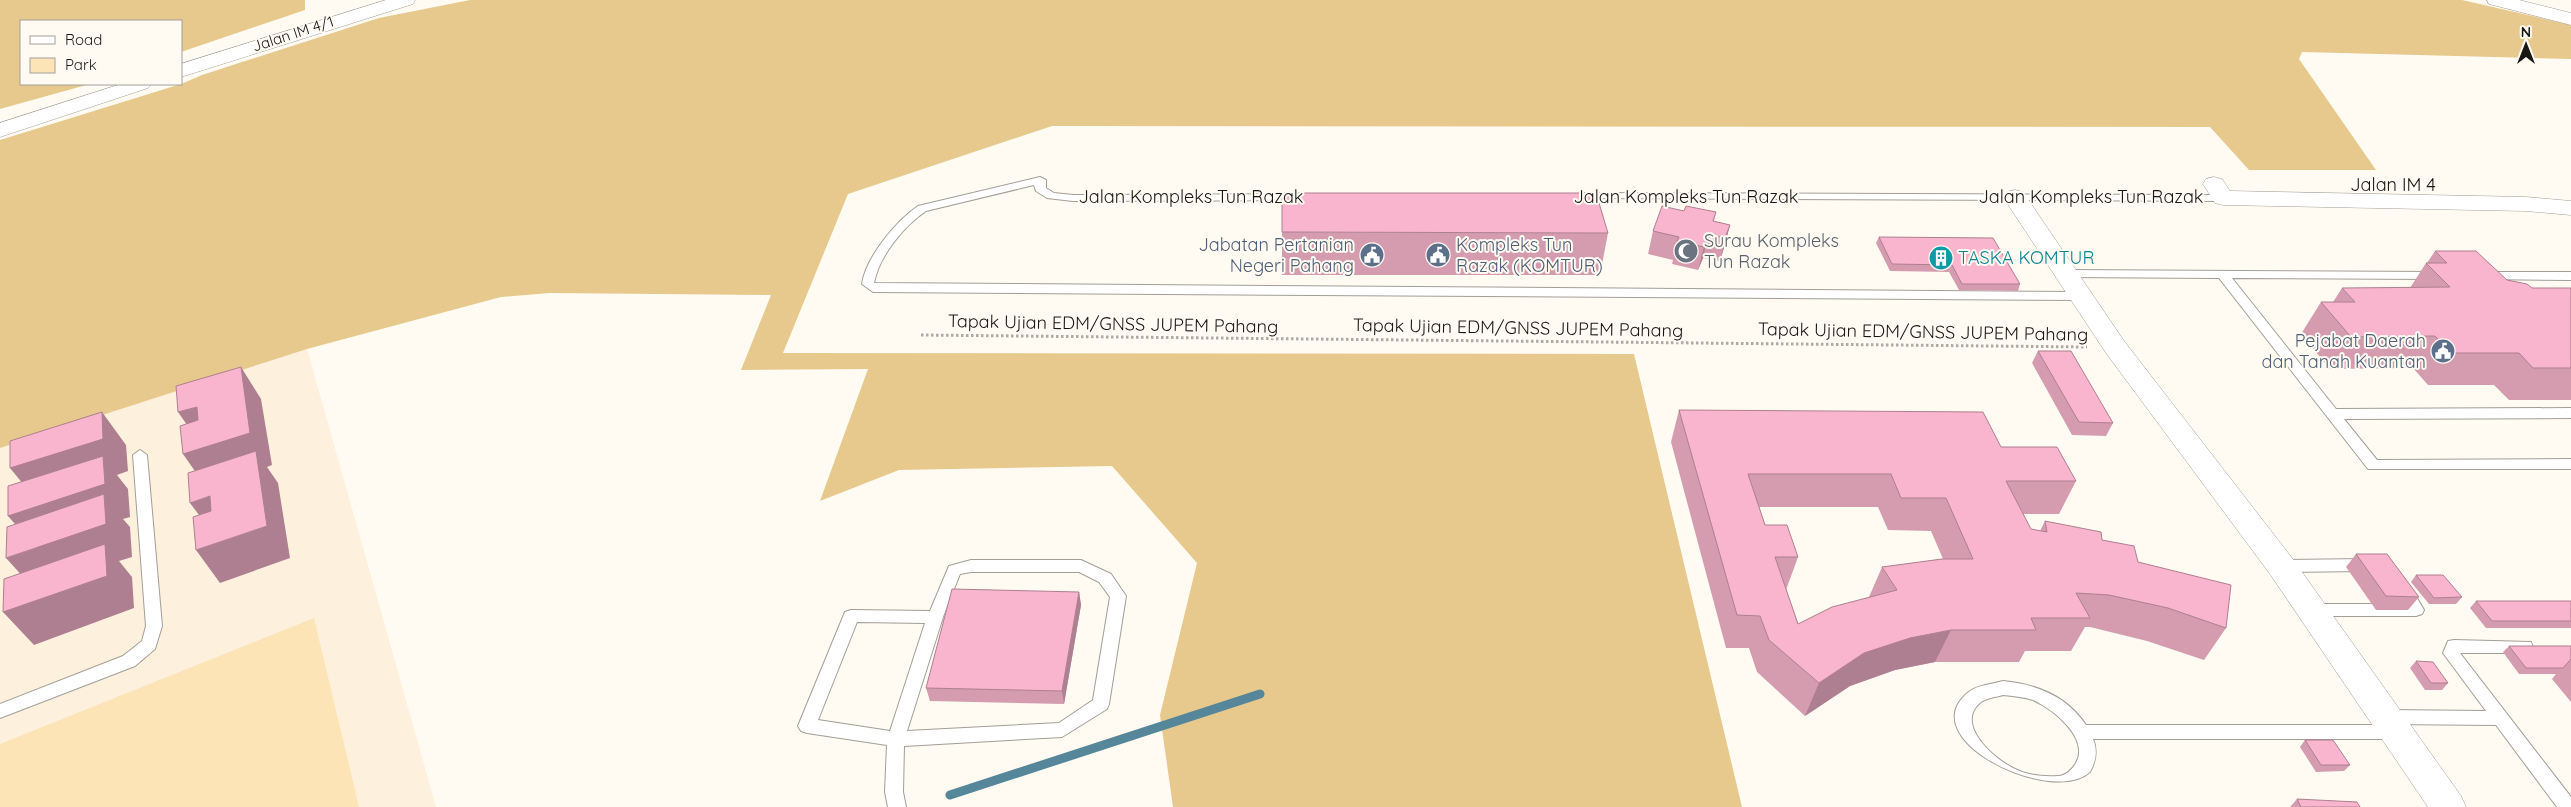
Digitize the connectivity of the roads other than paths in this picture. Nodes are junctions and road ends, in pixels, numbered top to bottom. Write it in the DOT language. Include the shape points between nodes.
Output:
graph roads {
  1 [pos="406,0"];
  2 [pos="2496,0"];
  3 [pos="2559,0"];
  4 [pos="2571,3"];
  5 [pos="2571,19"];
  6 [pos="182,70"];
  7 [pos="138,85"];
  8 [pos="0,130"];
  9 [pos="2571,189"];
  10 [pos="2218,191"];
  11 [pos="1314,196"];
  12 [pos="1568,196"];
  13 [pos="2014,197"];
  14 [pos="2571,208"];
  15 [pos="2222,274"];
  16 [pos="2451,276"];
  17 [pos="2471,276"];
  18 [pos="2571,276"];
  19 [pos="2074,285"];
  20 [pos="2571,413"];
  21 [pos="2331,414"];
  22 [pos="140,455"];
  23 [pos="2571,464"];
  24 [pos="2281,566"];
  25 [pos="2312,610"];
  26 [pos="935,617"];
  27 [pos="2542,648"];
  28 [pos="0,711"];
  29 [pos="2501,718"];
  30 [pos="2391,725"];
  31 [pos="2082,732"];
  32 [pos="896,739"];
  33 [pos="897,807"];
  34 [pos="2448,807"];
  35 [pos="2568,807"];
  1 -- 6 [label="street, Jalan IM 4/1"];
  2 -- 5 [label="street"];
  3 -- 4 [label="street"];
  7 -- 8 [label="street"];
  9 -- 10 [label="street, Jalan IM 4" via="2509,185"];
  10 -- 13 [label="lane, Jalan Kompleks Tun Razak"];
  10 -- 14 [label="street, Jalan IM 4"];
  11 -- 19 [label="lane, Jalan Kompleks Tun Razak" via="1073,198 1051,196 1040,189 1040,180 922,208 909,217 886,249 868,278 868,284 873,288 991,290"];
  12 -- 13 [label="lane, Jalan Kompleks Tun Razak"];
  13 -- 19 [label="street"];
  15 -- 16 [label="lane"];
  15 -- 19 [label="lane"];
  15 -- 21 [label="lane"];
  17 -- 18 [label="lane"];
  19 -- 24 [label="street" via="2115,348"];
  20 -- 21 [label="lane"];
  21 -- 23 [label="lane" via="2373,466"];
  22 -- 28 [label="lane" via="154,626 149,644 129,661"];
  24 -- 25 [label="street"];
  24 -- 25 [label="lane" via="2387,571 2416,610"];
  25 -- 30 [label="street"];
  26 -- 32 [label="lane"];
  26 -- 32 [label="lane" via="851,616 807,726"];
  26 -- 32 [label="lane" via="954,570 971,566 1081,566 1104,578 1118,596 1101,704 1062,730"];
  27 -- 29 [label="lane" via="2454,646 2451,653"];
  29 -- 30 [label="lane"];
  29 -- 35 [label="lane"];
  30 -- 31 [label="lane"];
  30 -- 34 [label="street"];
  31 -- 31 [label="lane" via="2088,755 2076,776 2064,783 2030,783 1995,767 1981,756 1970,742 1963,715 1975,695 1987,689 2019,689 2053,703"];
  32 -- 33 [label="lane" via="894,792"];
}
